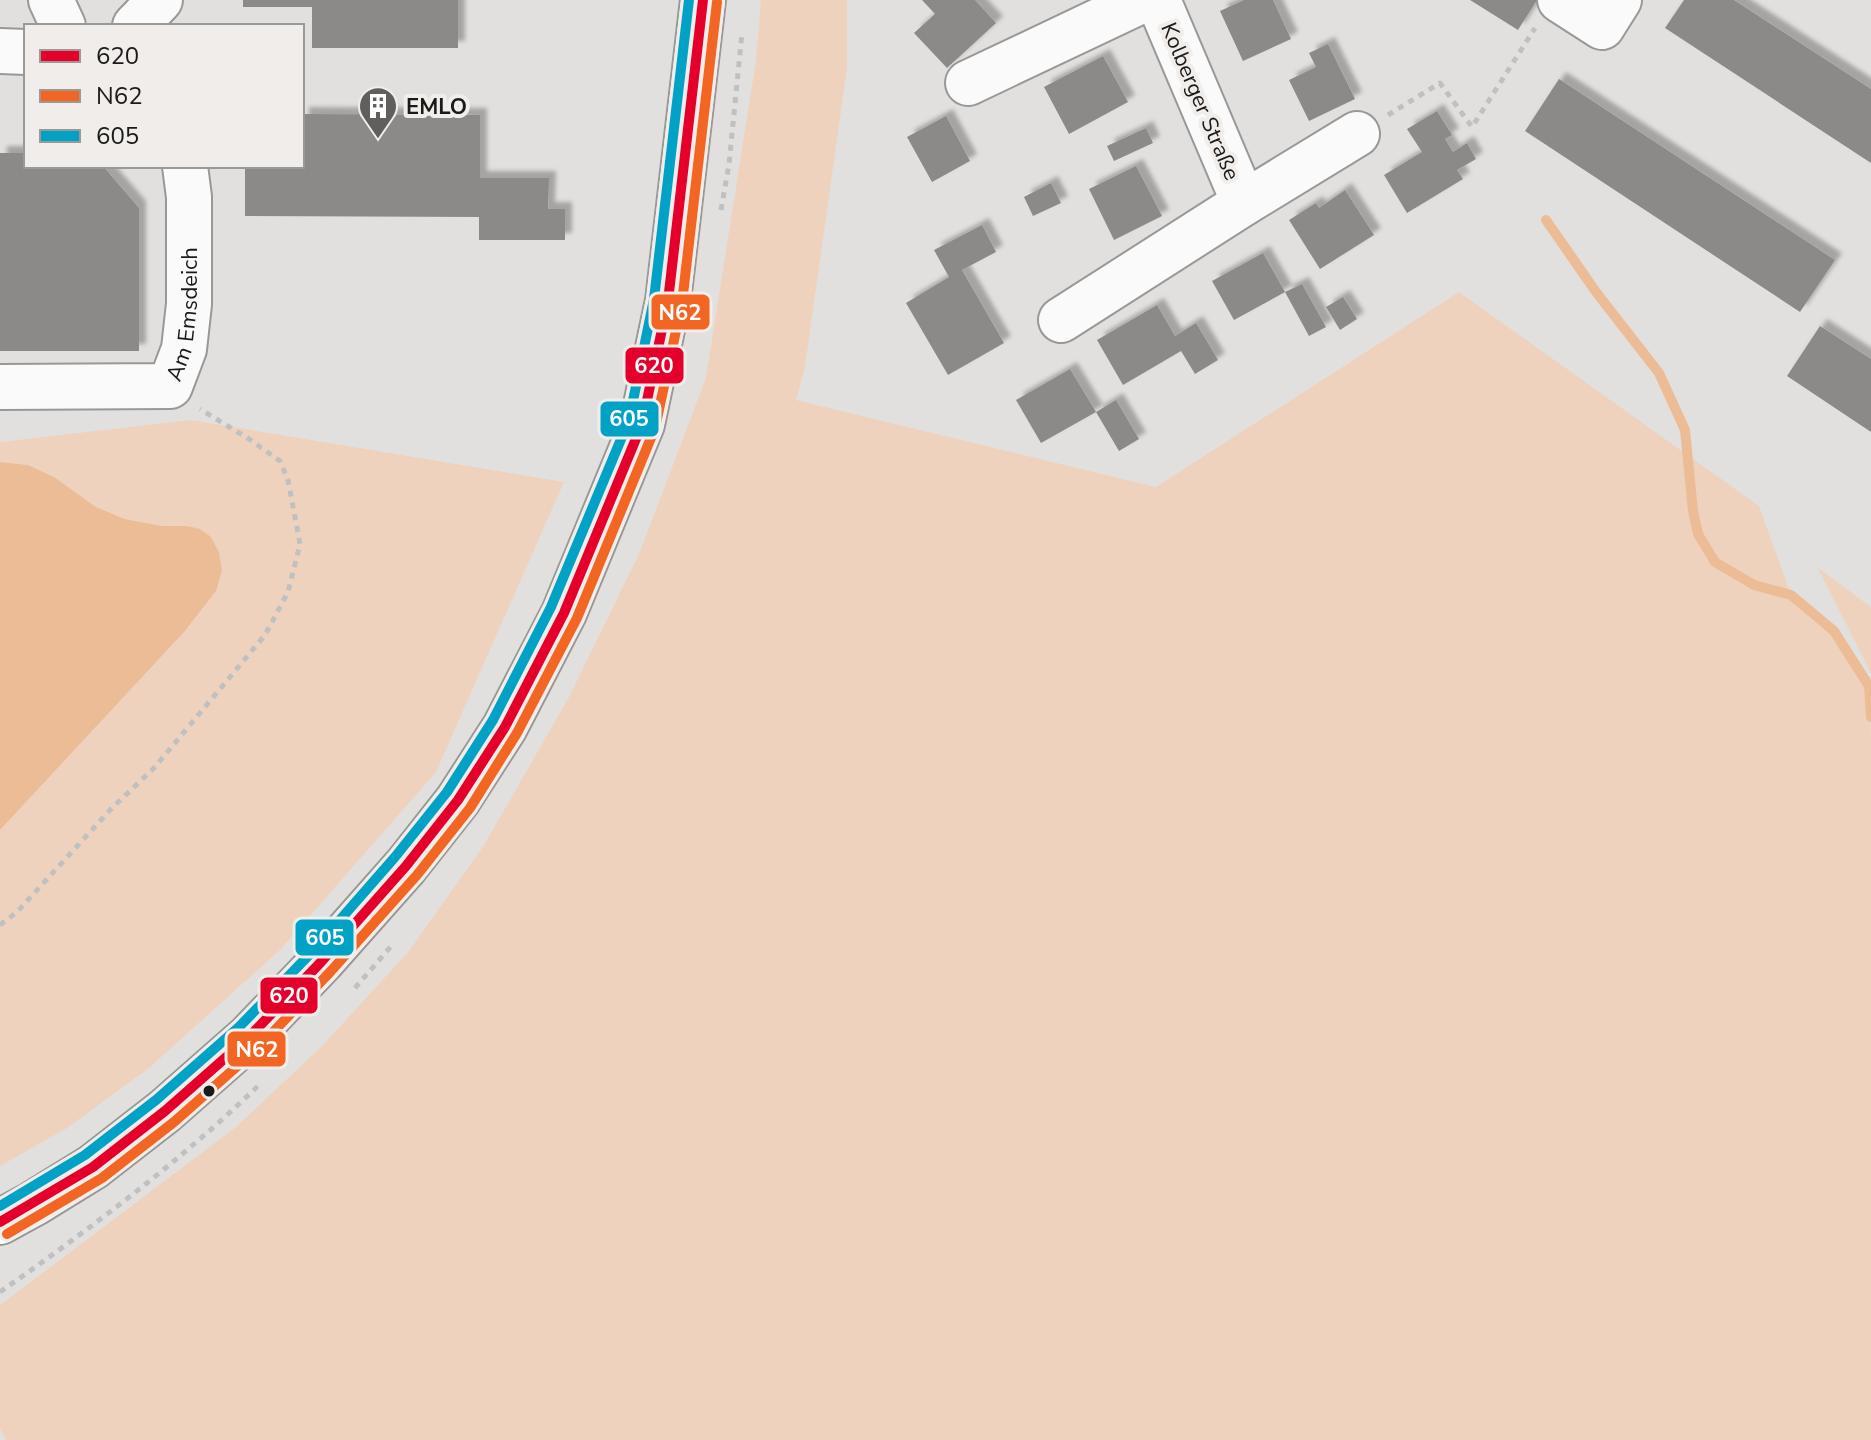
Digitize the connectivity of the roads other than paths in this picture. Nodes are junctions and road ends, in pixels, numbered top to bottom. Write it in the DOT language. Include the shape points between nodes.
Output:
graph roads {
  1 [pos="51,0"];
  2 [pos="703,0"];
  3 [pos="1143,0"];
  4 [pos="1158,0"];
  5 [pos="1619,0"];
  6 [pos="1548,13"];
  7 [pos="62,24"];
  8 [pos="0,51"];
  9 [pos="24,52"];
  10 [pos="968,83"];
  11 [pos="1357,134"];
  12 [pos="185,168"];
  13 [pos="1244,203"];
  14 [pos="1061,320"];
  15 [pos="0,387"];
  16 [pos="0,1222"];
  1 -- 7 [label="main road"];
  2 -- 16 [label="main road" via="668,301 642,424 564,613 505,727 458,800 406,866 249,1037 93,1167"];
  3 -- 10 [label="main road, Kolberger Straße"];
  4 -- 13 [label="main road, Kolberger Straße"];
  5 -- 6 [label="main road" via="1602,27"];
  8 -- 9 [label="main road"];
  11 -- 13 [label="main road, Kolberger Straße"];
  12 -- 15 [label="main road, Am Emsdeich" via="189,304 184,349 170,386"];
  13 -- 14 [label="main road, Kolberger Straße"];
}
